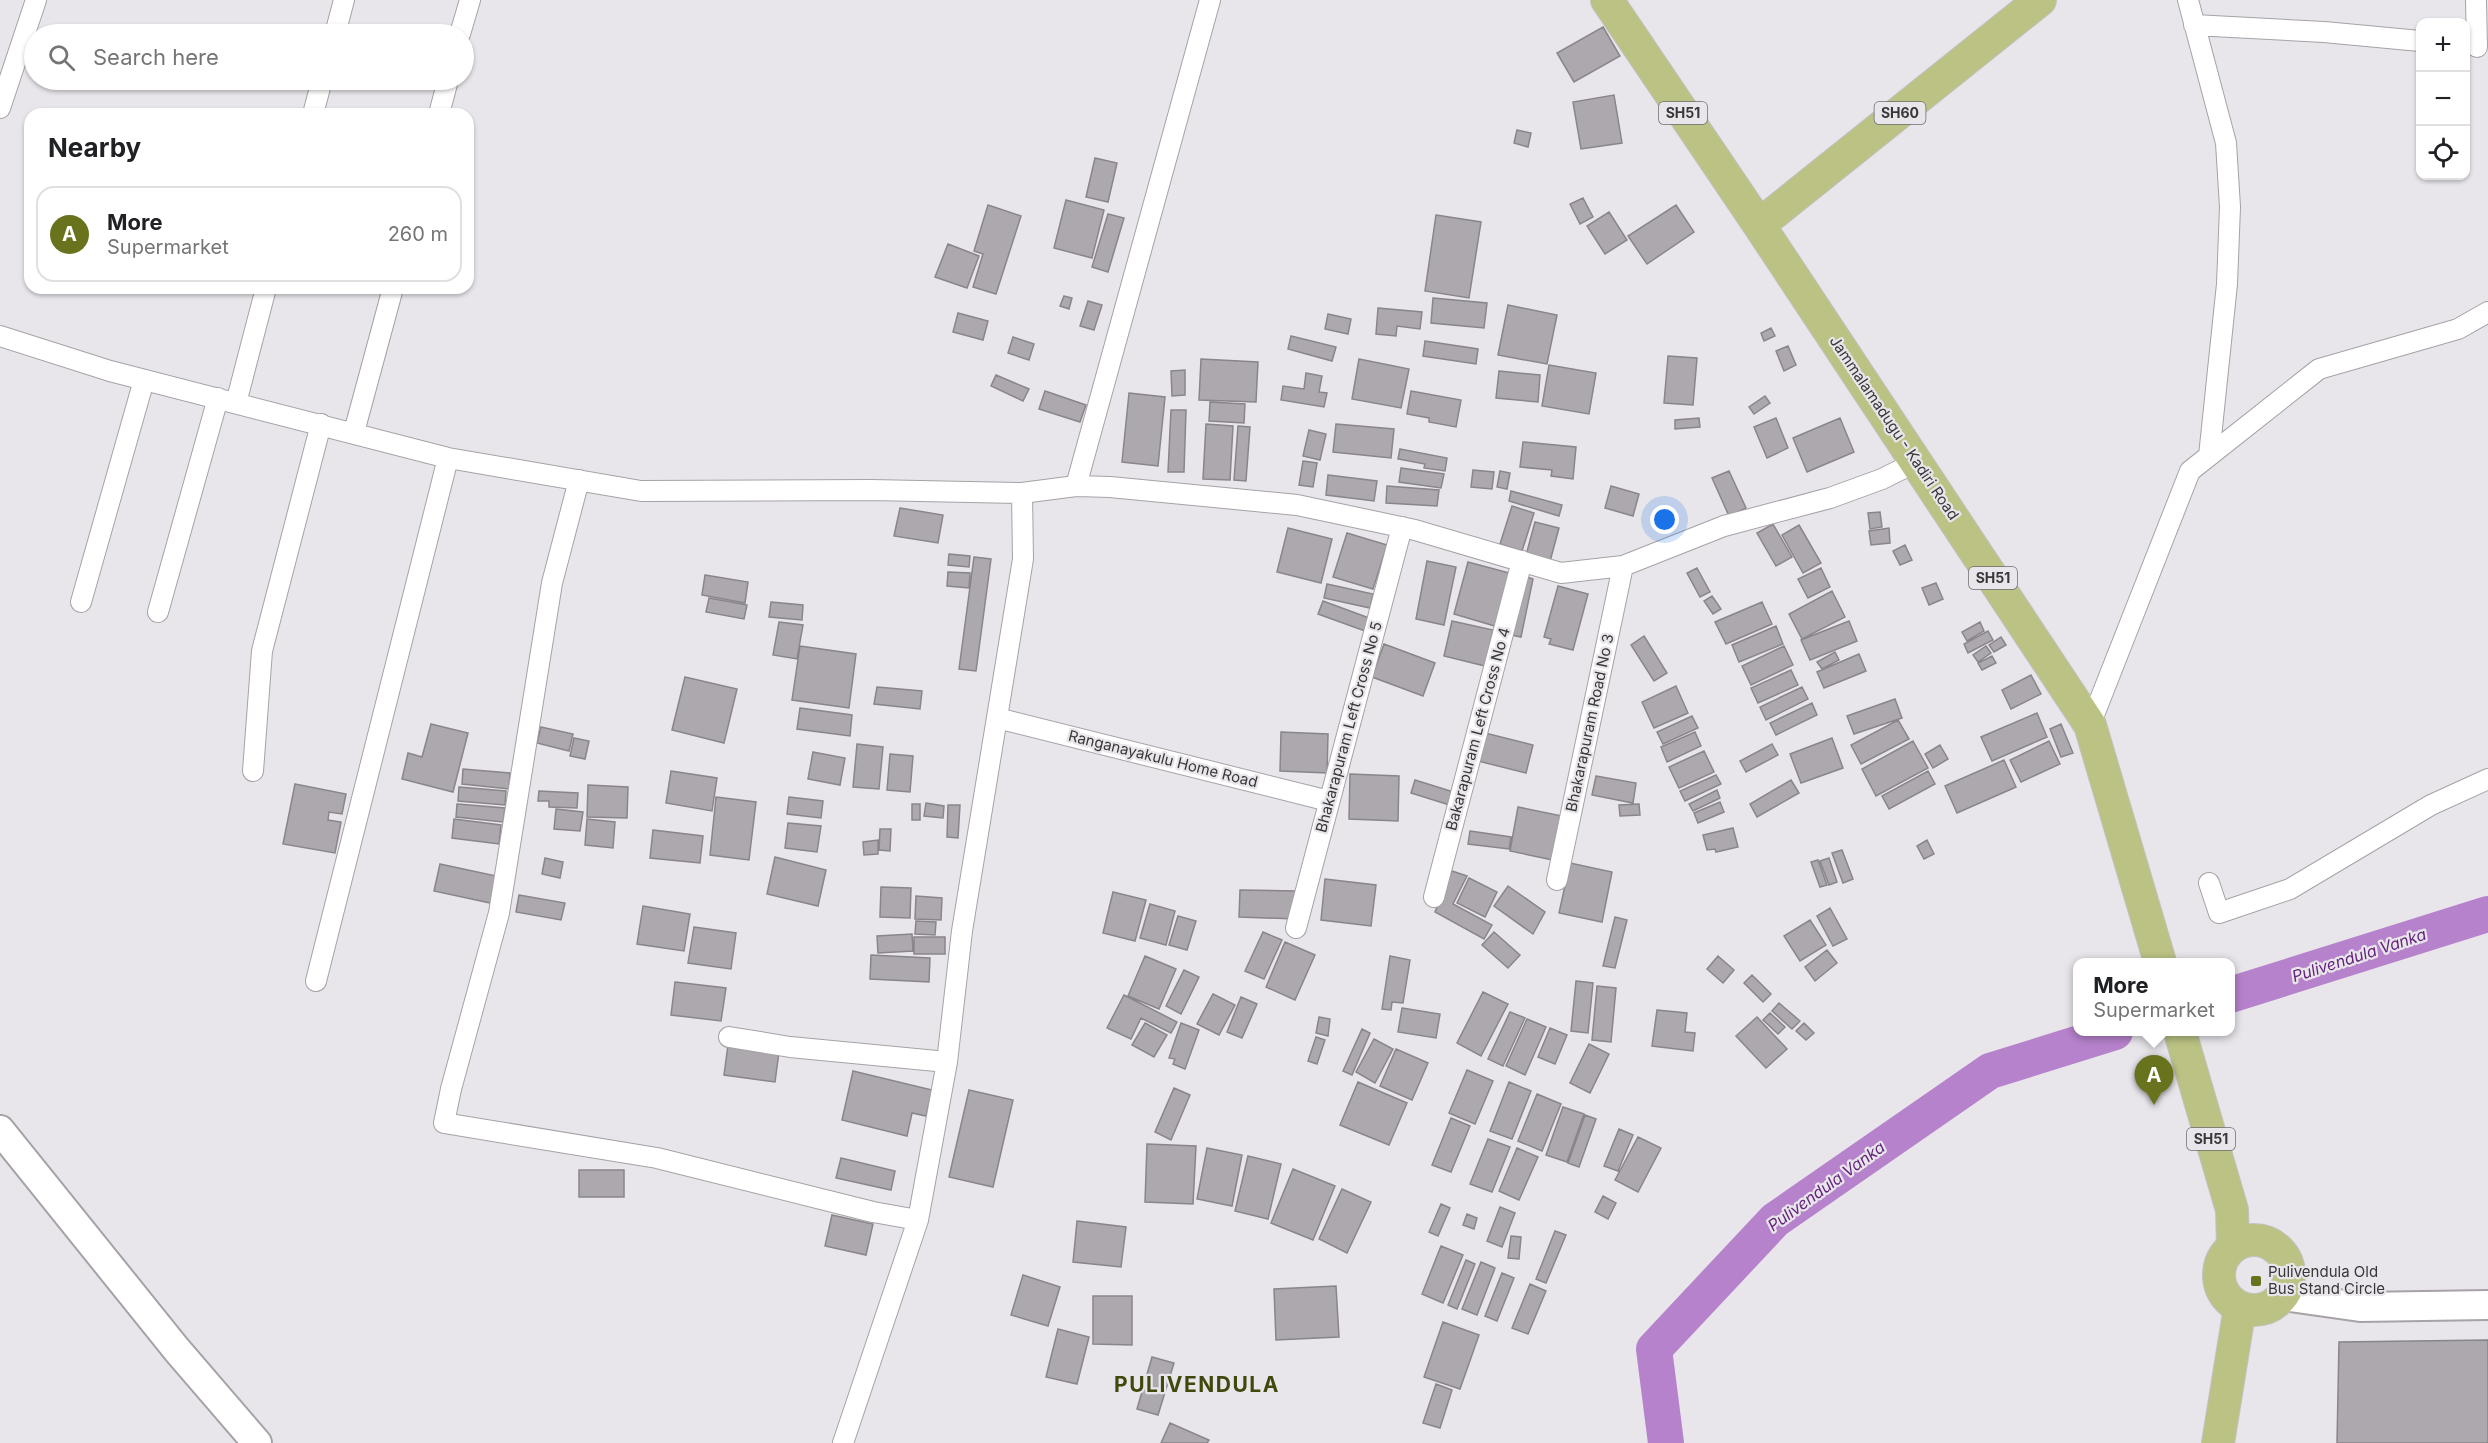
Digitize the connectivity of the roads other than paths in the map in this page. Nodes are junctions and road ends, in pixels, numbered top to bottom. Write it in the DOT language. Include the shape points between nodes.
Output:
graph roads {
  1 [pos="36,0"];
  2 [pos="344,0"];
  3 [pos="470,0"];
  4 [pos="1210,0"];
  5 [pos="1607,0"];
  6 [pos="2040,0"];
  7 [pos="2188,0"];
  8 [pos="2476,0"];
  9 [pos="28,24"];
  10 [pos="337,24"];
  11 [pos="463,24"];
  12 [pos="2194,25"];
  13 [pos="24,36"];
  14 [pos="2416,41"];
  15 [pos="2477,46"];
  16 [pos="319,90"];
  17 [pos="445,90"];
  18 [pos="0,108"];
  19 [pos="315,108"];
  20 [pos="441,108"];
  21 [pos="1760,225"];
  22 [pos="264,294"];
  23 [pos="391,294"];
  24 [pos="2488,312"];
  25 [pos="0,336"];
  26 [pos="144,380"];
  27 [pos="227,400"];
  28 [pos="321,424"];
  29 [pos="354,432"];
  30 [pos="2209,456"];
  31 [pos="448,458"];
  32 [pos="1916,462"];
  33 [pos="579,480"];
  34 [pos="1076,486"];
  35 [pos="1022,493"];
  36 [pos="1402,527"];
  37 [pos="1522,561"];
  38 [pos="1623,566"];
  39 [pos="81,602"];
  40 [pos="159,612"];
  41 [pos="997,718"];
  42 [pos="2090,725"];
  43 [pos="253,771"];
  44 [pos="2488,779"];
  45 [pos="1329,801"];
  46 [pos="1557,880"];
  47 [pos="2209,883"];
  48 [pos="1434,897"];
  49 [pos="1296,928"];
  50 [pos="2159,958"];
  51 [pos="316,981"];
  52 [pos="2181,1036"];
  53 [pos="729,1037"];
  54 [pos="947,1062"];
  55 [pos="0,1130"];
  56 [pos="918,1220"];
  57 [pos="2233,1247"];
  58 [pos="2283,1296"];
  59 [pos="2488,1305"];
  60 [pos="2240,1307"];
  61 [pos="257,1443"];
  62 [pos="843,1443"];
  63 [pos="2218,1443"];
  1 -- 9 [label="street"];
  2 -- 10 [label="street"];
  3 -- 11 [label="street"];
  4 -- 34 [label="street"];
  5 -- 21 [label="main road, SH51"];
  6 -- 21 [label="main road, SH60"];
  7 -- 12 [label="street"];
  8 -- 15 [label="street"];
  12 -- 14 [label="street"];
  12 -- 30 [label="street" via="2226,143 2230,207 2227,284"];
  13 -- 18 [label="street"];
  16 -- 19 [label="street"];
  17 -- 20 [label="street"];
  21 -- 32 [label="main road, Jammalamadugu - Kadiri Road / SH51"];
  22 -- 27 [label="street"];
  23 -- 29 [label="street"];
  24 -- 30 [label="street" via="2458,329 2319,369"];
  25 -- 26 [label="street"];
  26 -- 27 [label="street"];
  26 -- 39 [label="street"];
  27 -- 28 [label="street"];
  27 -- 40 [label="street"];
  28 -- 29 [label="street"];
  28 -- 43 [label="street" via="262,651"];
  29 -- 31 [label="street"];
  30 -- 42 [label="street" via="2190,471"];
  31 -- 33 [label="street"];
  31 -- 51 [label="street"];
  32 -- 38 [label="street" via="1830,498 1724,526"];
  32 -- 42 [label="main road, Jammalamadugu - Kadiri Road / SH51"];
  33 -- 35 [label="street" via="641,491"];
  33 -- 56 [label="street" via="552,583 499,913 444,1123 657,1158"];
  34 -- 35 [label="street"];
  34 -- 36 [label="street" via="1297,505"];
  35 -- 41 [label="street" via="1023,559"];
  36 -- 37 [label="street"];
  36 -- 45 [label="street, Bhakarapuram Left Cross No 5"];
  37 -- 38 [label="street" via="1561,573"];
  37 -- 48 [label="street, Bakarapuram Left Cross No 4"];
  38 -- 46 [label="street, Bhakarapuram Road No 3"];
  41 -- 45 [label="street, Ranganayakulu Home Road"];
  41 -- 54 [label="street" via="962,931"];
  42 -- 50 [label="main road, Jammalamadugu - Kadiri Road / SH51"];
  44 -- 47 [label="street" via="2431,805 2290,889 2219,913"];
  45 -- 49 [label="street, Bhakarapuram Left Cross No 5"];
  52 -- 57 [label="main road, SH51" via="2232,1210"];
  53 -- 54 [label="street"];
  54 -- 56 [label="street"];
  55 -- 61 [label="street"];
  56 -- 62 [label="street"];
  57 -- 58 [label="main road" via="2243,1242 2275,1246 2288,1264 2288,1286"];
  57 -- 60 [label="main road, SH51" via="2220,1267 2219,1279 2230,1300"];
  58 -- 59 [label="street" via="2360,1307"];
  58 -- 60 [label="main road" via="2270,1306 2252,1310"];
  60 -- 63 [label="main road"];
}
